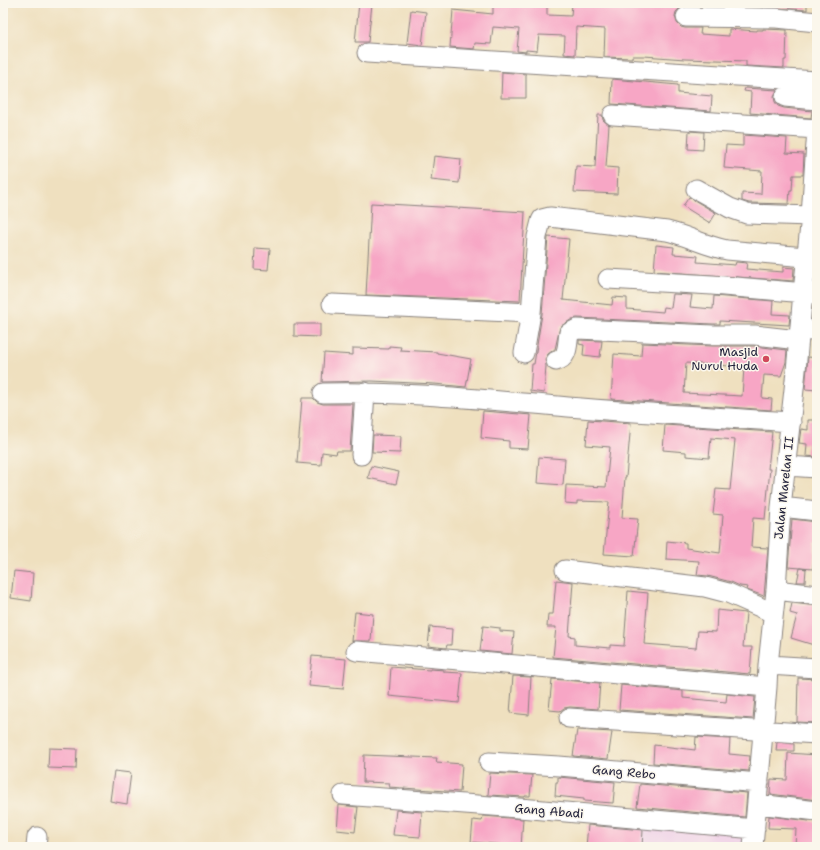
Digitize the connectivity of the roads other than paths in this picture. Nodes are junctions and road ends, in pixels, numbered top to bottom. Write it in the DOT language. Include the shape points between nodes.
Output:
graph roads {
  1 [pos="686,17"];
  2 [pos="817,22"];
  3 [pos="367,53"];
  4 [pos="817,81"];
  5 [pos="785,97"];
  6 [pos="817,100"];
  7 [pos="613,115"];
  8 [pos="817,129"];
  9 [pos="696,189"];
  10 [pos="812,224"];
  11 [pos="812,258"];
  12 [pos="608,279"];
  13 [pos="810,293"];
  14 [pos="332,304"];
  15 [pos="531,313"];
  16 [pos="805,334"];
  17 [pos="524,353"];
  18 [pos="556,361"];
  19 [pos="365,392"];
  20 [pos="323,393"];
  21 [pos="791,422"];
  22 [pos="361,455"];
  23 [pos="786,466"];
  24 [pos="817,468"];
  25 [pos="781,507"];
  26 [pos="817,511"];
  27 [pos="565,570"];
  28 [pos="776,590"];
  29 [pos="817,595"];
  30 [pos="773,613"];
  31 [pos="356,651"];
  32 [pos="768,665"];
  33 [pos="817,668"];
  34 [pos="767,687"];
  35 [pos="569,718"];
  36 [pos="763,731"];
  37 [pos="817,734"];
  38 [pos="489,762"];
  39 [pos="759,783"];
  40 [pos="343,795"];
  41 [pos="758,804"];
  42 [pos="817,811"];
  43 [pos="754,838"];
  1 -- 2 [label="street" via="776,18"];
  3 -- 4 [label="street"];
  5 -- 6 [label="street"];
  7 -- 8 [label="street"];
  8 -- 10 [label="street, Jalan Marelan II"];
  9 -- 10 [label="street" via="738,212"];
  10 -- 11 [label="street, Jalan Marelan II"];
  11 -- 13 [label="street, Jalan Marelan II"];
  11 -- 15 [label="street" via="713,248 667,231 550,217 540,221"];
  12 -- 13 [label="street"];
  13 -- 16 [label="street, Jalan Marelan II"];
  14 -- 15 [label="street"];
  15 -- 17 [label="street"];
  16 -- 18 [label="street" via="713,335 577,329 569,333 564,357"];
  16 -- 21 [label="street, Jalan Marelan II"];
  19 -- 20 [label="street"];
  19 -- 21 [label="street"];
  19 -- 22 [label="street"];
  21 -- 23 [label="street, Jalan Marelan II"];
  23 -- 24 [label="street"];
  23 -- 25 [label="street, Jalan Marelan II"];
  25 -- 26 [label="street"];
  25 -- 28 [label="street, Jalan Marelan II"];
  27 -- 30 [label="street" via="705,587 728,593"];
  28 -- 29 [label="street"];
  28 -- 30 [label="street, Jalan Marelan II"];
  30 -- 32 [label="street, Jalan Marelan II"];
  31 -- 34 [label="street"];
  32 -- 33 [label="street"];
  32 -- 34 [label="street, Jalan Marelan II"];
  34 -- 36 [label="street, Jalan Marelan II"];
  35 -- 36 [label="street"];
  36 -- 37 [label="street"];
  36 -- 39 [label="street, Jalan Marelan II"];
  38 -- 39 [label="street, Gang Rebo"];
  39 -- 41 [label="street, Jalan Marelan II"];
  40 -- 43 [label="street, Gang Abadi" via="532,809"];
  41 -- 42 [label="street"];
  41 -- 43 [label="street, Jalan Marelan II"];
}
